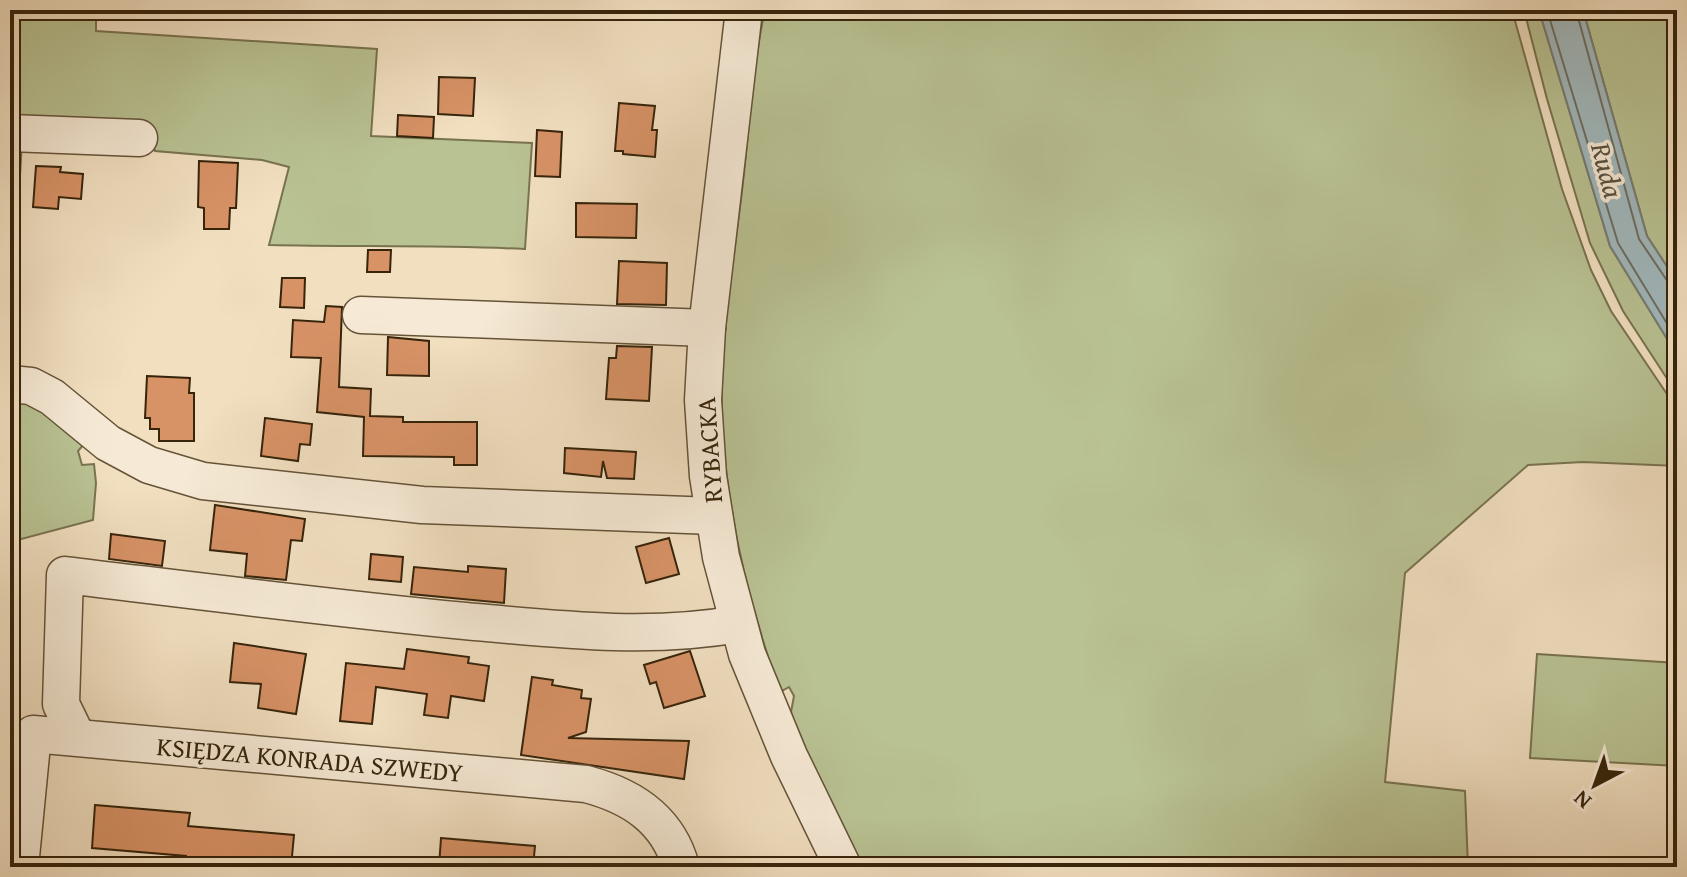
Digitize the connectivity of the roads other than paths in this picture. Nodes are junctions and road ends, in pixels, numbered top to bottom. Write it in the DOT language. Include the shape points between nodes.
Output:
graph roads {
  1 [pos="744,10"];
  2 [pos="10,133"];
  3 [pos="139,138"];
  4 [pos="361,315"];
  5 [pos="707,328"];
  6 [pos="10,384"];
  7 [pos="714,516"];
  8 [pos="738,624"];
  9 [pos="77,737"];
  10 [pos="20,867"];
  11 [pos="681,867"];
  12 [pos="843,867"];
  1 -- 5 [label="street, RYBACKA"];
  2 -- 3 [label="street"];
  4 -- 5 [label="street"];
  5 -- 7 [label="street, RYBACKA" via="704,418"];
  6 -- 7 [label="street" via="31,386 52,397 108,443 149,465 203,481 422,505"];
  7 -- 8 [label="street, RYBACKA"];
  8 -- 9 [label="street" via="592,632 377,613 65,575 61,704"];
  8 -- 12 [label="street, RYBACKA" via="767,705"];
  9 -- 10 [label="street, KSIĘDZA KONRADA SZWEDY" via="33,734"];
  9 -- 11 [label="street, KSIĘDZA KONRADA SZWEDY" via="586,784 632,800 653,816"];
}
